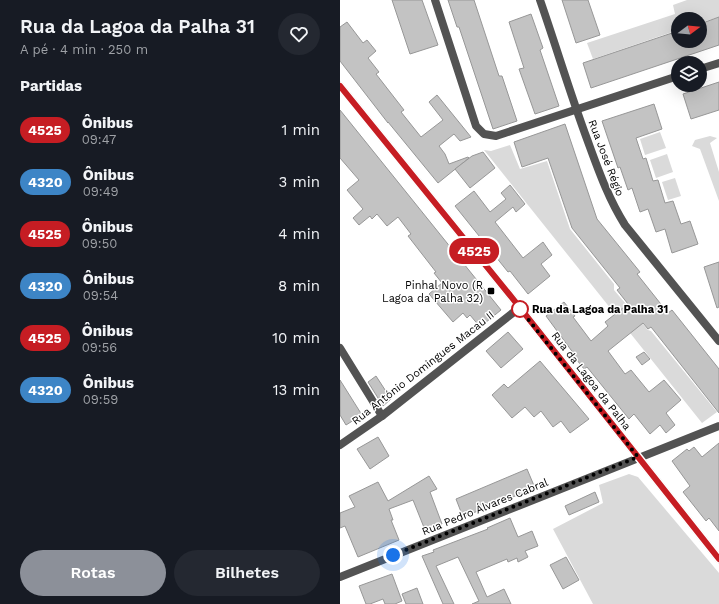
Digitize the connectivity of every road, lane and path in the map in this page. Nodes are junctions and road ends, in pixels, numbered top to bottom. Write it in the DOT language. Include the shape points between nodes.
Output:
graph roads {
  1 [pos="435,0"];
  2 [pos="540,0"];
  3 [pos="719,63"];
  4 [pos="707,67"];
  5 [pos="671,78"];
  6 [pos="340,86"];
  7 [pos="576,109"];
  8 [pos="519,308"];
  9 [pos="719,341"];
  10 [pos="340,348"];
  11 [pos="382,416"];
  12 [pos="719,426"];
  13 [pos="340,445"];
  14 [pos="638,457"];
  15 [pos="719,559"];
  16 [pos="340,576"];
  1 -- 7 [label="street" via="476,126 484,134 496,136"];
  2 -- 7 [label="street, Rua José Régio"];
  3 -- 4 [label="street"];
  5 -- 7 [label="street"];
  6 -- 8 [label="street, Rua da Lagoa da Palha"];
  7 -- 9 [label="street, Rua José Régio" via="614,208"];
  8 -- 11 [label="street, Rua António Domingues Macau II"];
  8 -- 14 [label="street, Rua da Lagoa da Palha"];
  10 -- 11 [label="street"];
  11 -- 13 [label="street, Rua António Domingues Macau II"];
  12 -- 14 [label="street, Rua Pedro Álvares Cabral"];
  14 -- 15 [label="street, Rua da Lagoa da Palha"];
  14 -- 16 [label="street, Rua Pedro Álvares Cabral"];
}
